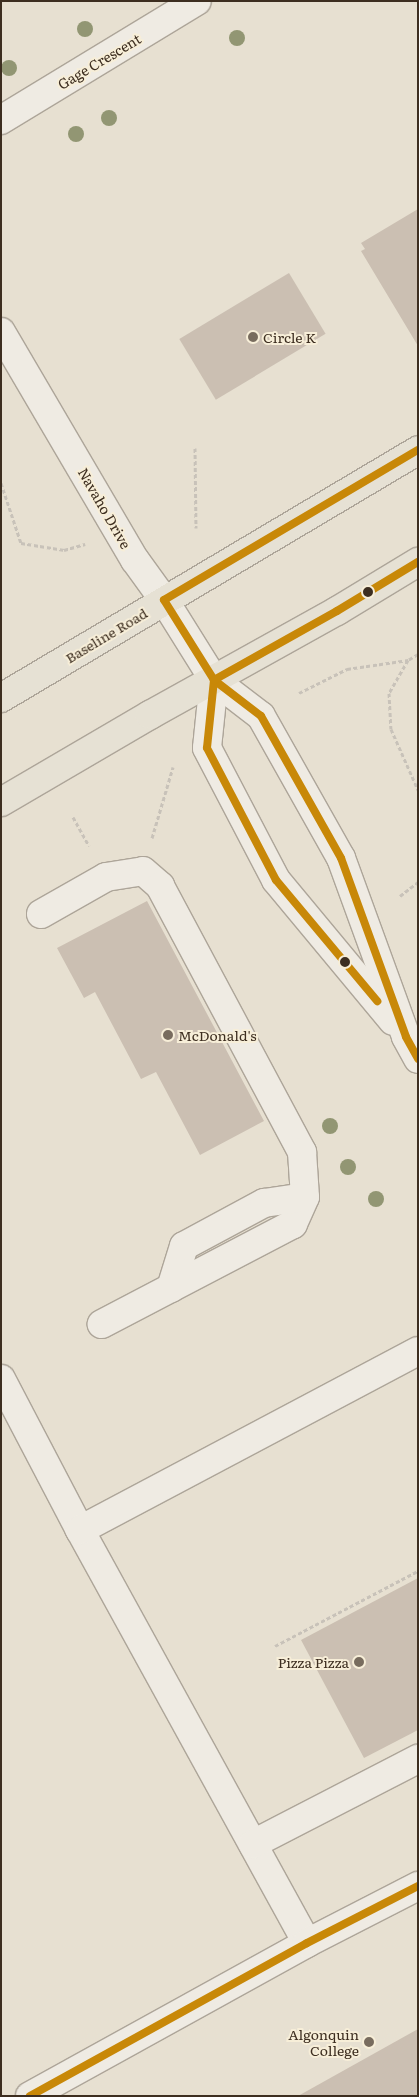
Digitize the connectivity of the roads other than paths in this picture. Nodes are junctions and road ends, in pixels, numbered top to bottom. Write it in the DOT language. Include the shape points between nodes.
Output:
graph roads {
  1 [pos="197,1"];
  2 [pos="1,120"];
  3 [pos="1,332"];
  4 [pos="418,450"];
  5 [pos="418,562"];
  6 [pos="164,600"];
  7 [pos="214,680"];
  8 [pos="1,698"];
  9 [pos="1,802"];
  10 [pos="41,914"];
  11 [pos="412,1048"];
  12 [pos="102,1324"];
  13 [pos="418,1351"];
  14 [pos="1,1379"];
  15 [pos="80,1530"];
  16 [pos="418,1759"];
  17 [pos="253,1844"];
  18 [pos="418,1886"];
  19 [pos="307,1943"];
  20 [pos="30,2096"];
  1 -- 2 [label="street, Gage Crescent"];
  3 -- 6 [label="street, Navaho Drive" via="135,560"];
  4 -- 6 [label="main road, Baseline Road"];
  5 -- 7 [label="main road"];
  6 -- 7 [label="street, Navaho Drive"];
  6 -- 8 [label="main road, Baseline Road"];
  7 -- 9 [label="main road"];
  7 -- 11 [label="street, Navaho Drive" via="261,716 341,858"];
  7 -- 11 [label="street, Navaho Drive" via="207,748 276,880"];
  10 -- 12 [label="street" via="106,877 143,871 160,886 302,1152 305,1197 264,1203 184,1246 171,1288"];
  13 -- 15 [label="street"];
  14 -- 15 [label="street"];
  15 -- 17 [label="street"];
  16 -- 17 [label="street"];
  17 -- 19 [label="street"];
  18 -- 19 [label="street"];
  19 -- 20 [label="street"];
}
